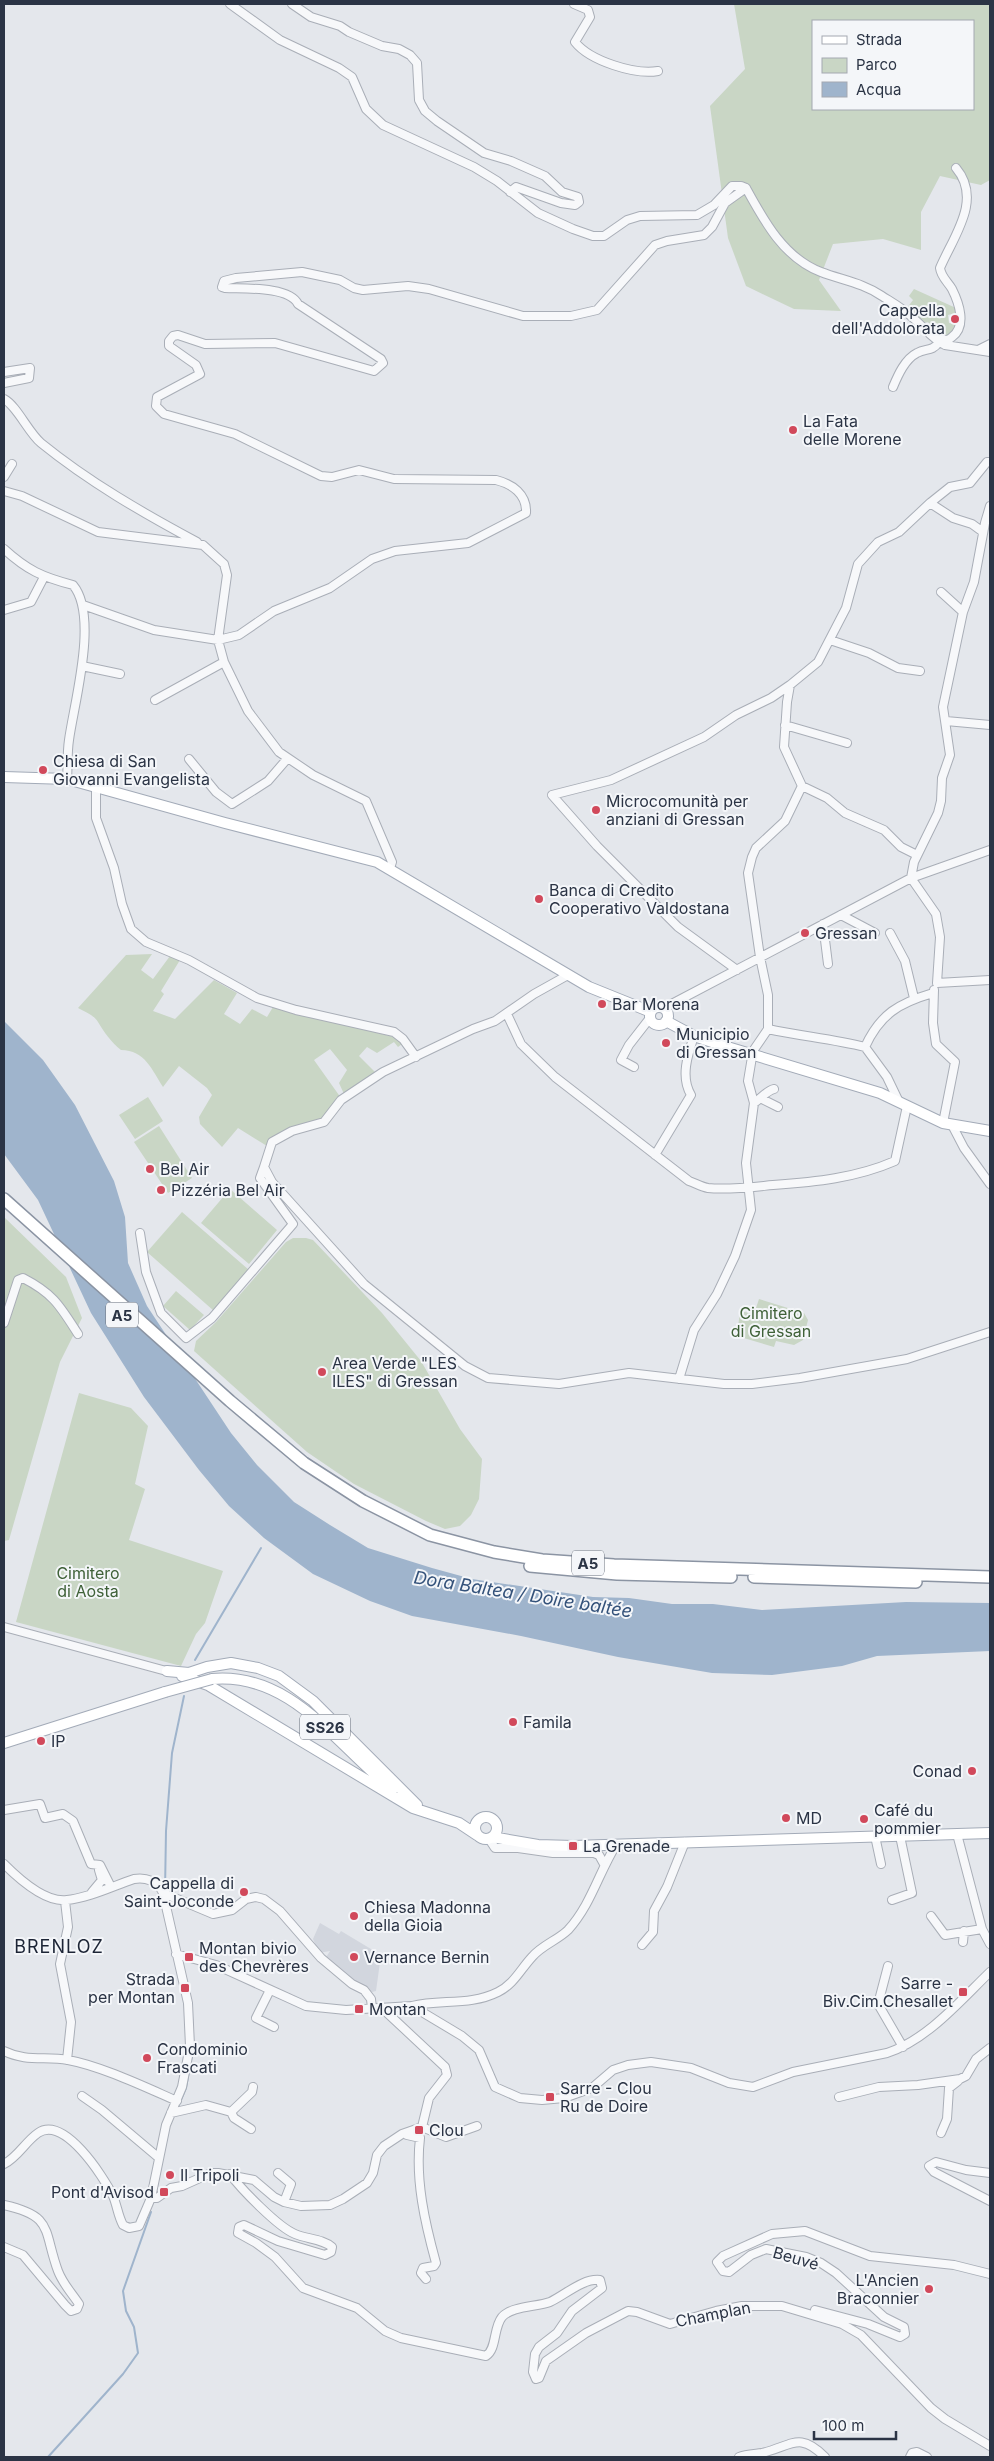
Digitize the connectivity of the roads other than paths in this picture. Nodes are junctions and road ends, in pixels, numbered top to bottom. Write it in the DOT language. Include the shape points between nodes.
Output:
graph roads {
  1 [pos="230,4"];
  2 [pos="292,4"];
  3 [pos="574,4"];
  4 [pos="658,71"];
  5 [pos="956,168"];
  6 [pos="746,188"];
  7 [pos="510,192"];
  8 [pos="926,329"];
  9 [pos="938,342"];
  10 [pos="990,344"];
  11 [pos="978,350"];
  12 [pos="990,352"];
  13 [pos="4,372"];
  14 [pos="4,384"];
  15 [pos="893,387"];
  16 [pos="4,399"];
  17 [pos="990,462"];
  18 [pos="12,464"];
  19 [pos="4,477"];
  20 [pos="4,491"];
  21 [pos="930,503"];
  22 [pos="990,506"];
  23 [pos="983,532"];
  24 [pos="203,545"];
  25 [pos="4,548"];
  26 [pos="44,578"];
  27 [pos="941,592"];
  28 [pos="83,605"];
  29 [pos="4,610"];
  30 [pos="963,612"];
  31 [pos="218,640"];
  32 [pos="830,640"];
  33 [pos="224,662"];
  34 [pos="82,666"];
  35 [pos="920,671"];
  36 [pos="120,674"];
  37 [pos="790,685"];
  38 [pos="155,700"];
  39 [pos="946,721"];
  40 [pos="785,725"];
  41 [pos="990,725"];
  42 [pos="847,742"];
  43 [pos="287,759"];
  44 [pos="189,760"];
  45 [pos="4,777"];
  46 [pos="67,779"];
  47 [pos="802,786"];
  48 [pos="96,787"];
  49 [pos="990,850"];
  50 [pos="917,855"];
  51 [pos="390,868"];
  52 [pos="911,878"];
  53 [pos="841,915"];
  54 [pos="823,924"];
  55 [pos="875,933"];
  56 [pos="890,933"];
  57 [pos="760,957"];
  58 [pos="828,964"];
  59 [pos="737,970"];
  60 [pos="568,975"];
  61 [pos="990,980"];
  62 [pos="937,983"];
  63 [pos="933,993"];
  64 [pos="914,998"];
  65 [pos="664,1008"];
  66 [pos="507,1014"];
  67 [pos="650,1015"];
  68 [pos="666,1021"];
  69 [pos="768,1029"];
  70 [pos="694,1036"];
  71 [pos="865,1047"];
  72 [pos="753,1055"];
  73 [pos="416,1057"];
  74 [pos="634,1067"];
  75 [pos="774,1089"];
  76 [pos="762,1098"];
  77 [pos="754,1103"];
  78 [pos="903,1104"];
  79 [pos="778,1107"];
  80 [pos="947,1124"];
  81 [pos="990,1131"];
  82 [pos="654,1155"];
  83 [pos="264,1167"];
  84 [pos="990,1184"];
  85 [pos="750,1188"];
  86 [pos="4,1199"];
  87 [pos="4,1208"];
  88 [pos="140,1233"];
  89 [pos="4,1323"];
  90 [pos="990,1332"];
  91 [pos="78,1334"];
  92 [pos="679,1379"];
  93 [pos="990,1577"];
  94 [pos="990,1584"];
  95 [pos="4,1627"];
  96 [pos="167,1671"];
  97 [pos="182,1676"];
  98 [pos="197,1676"];
  99 [pos="4,1743"];
  100 [pos="4,1810"];
  101 [pos="425,1811"];
  102 [pos="478,1821"];
  103 [pos="459,1824"];
  104 [pos="496,1826"];
  105 [pos="990,1833"];
  106 [pos="477,1834"];
  107 [pos="957,1834"];
  108 [pos="874,1836"];
  109 [pos="900,1836"];
  110 [pos="490,1838"];
  111 [pos="514,1840"];
  112 [pos="685,1842"];
  113 [pos="616,1844"];
  114 [pos="4,1864"];
  115 [pos="91,1864"];
  116 [pos="604,1864"];
  117 [pos="881,1864"];
  118 [pos="111,1887"];
  119 [pos="91,1893"];
  120 [pos="163,1894"];
  121 [pos="892,1900"];
  122 [pos="66,1901"];
  123 [pos="931,1916"];
  124 [pos="982,1929"];
  125 [pos="964,1931"];
  126 [pos="963,1942"];
  127 [pos="990,1944"];
  128 [pos="642,1945"];
  129 [pos="178,1955"];
  130 [pos="888,1966"];
  131 [pos="990,1972"];
  132 [pos="270,1990"];
  133 [pos="412,2006"];
  134 [pos="372,2008"];
  135 [pos="383,2009"];
  136 [pos="274,2028"];
  137 [pos="903,2047"];
  138 [pos="990,2048"];
  139 [pos="4,2051"];
  140 [pos="67,2060"];
  141 [pos="960,2080"];
  142 [pos="253,2087"];
  143 [pos="82,2096"];
  144 [pos="839,2097"];
  145 [pos="176,2101"];
  146 [pos="231,2112"];
  147 [pos="173,2113"];
  148 [pos="477,2126"];
  149 [pos="422,2127"];
  150 [pos="251,2129"];
  151 [pos="942,2133"];
  152 [pos="402,2134"];
  153 [pos="159,2158"];
  154 [pos="4,2164"];
  155 [pos="278,2173"];
  156 [pos="230,2174"];
  157 [pos="990,2174"];
  158 [pos="151,2198"];
  159 [pos="990,2200"];
  160 [pos="284,2202"];
  161 [pos="4,2205"];
  162 [pos="4,2247"];
  163 [pos="990,2274"];
  164 [pos="426,2279"];
  165 [pos="789,2308"];
  166 [pos="990,2446"];
  167 [pos="740,2457"];
  168 [pos="825,2457"];
  169 [pos="910,2457"];
  170 [pos="927,2457"];
  1 -- 7 [label="street" via="280,40 352,77 366,109 383,125 474,167"];
  2 -- 7 [label="street" via="311,17 410,55 417,62 419,100 425,111 484,153 545,176 562,192 578,197 579,202 575,205 561,203 516,187"];
  3 -- 4 [label="street" via="588,10 590,16 575,42 580,48 596,59 647,73"];
  5 -- 8 [label="street" via="967,184 967,201 957,237 940,268 955,298 961,325 957,333 947,340 930,327"];
  6 -- 7 [label="street" via="732,186 714,205 697,215 640,216 627,220 604,236 593,236 548,218"];
  6 -- 8 [label="street" via="761,216 796,258 820,272 866,286"];
  6 -- 31 [label="street" via="725,203 704,235 655,246 597,310 589,313 523,316 429,289 408,286 363,290 340,280 302,272 224,281 222,286 225,288 290,294 298,304 381,358 383,363 374,371 274,343 205,344 178,334 169,341 169,346 196,365 200,374 157,397 156,406 164,414 235,434 320,476 332,477 359,470 394,479 496,480 519,491 527,506 526,512 468,543 396,551 372,559 330,588 274,611 238,635"];
  8 -- 9 [label="street"];
  9 -- 11 [label="street" via="945,346"];
  9 -- 15 [label="street" via="934,349 917,352 913,356"];
  10 -- 11 [label="street"];
  11 -- 12 [label="street"];
  13 -- 14 [label="street" via="30,368 29,378"];
  16 -- 24 [label="street" via="39,441 59,456 136,509"];
  17 -- 21 [label="street" via="970,483 950,487"];
  18 -- 19 [label="street"];
  20 -- 24 [label="street" via="22,496 98,532"];
  21 -- 23 [label="street"];
  21 -- 32 [label="street" via="899,532 878,542 858,564 846,608"];
  22 -- 23 [label="street"];
  23 -- 30 [label="street" via="974,582"];
  24 -- 31 [label="street" via="224,564 227,575"];
  25 -- 26 [label="street" via="26,568"];
  26 -- 28 [label="street" via="72,585"];
  26 -- 29 [label="street" via="31,602"];
  27 -- 30 [label="street"];
  28 -- 31 [label="street" via="154,630"];
  28 -- 34 [label="street"];
  30 -- 39 [label="street" via="943,706"];
  31 -- 33 [label="street"];
  32 -- 35 [label="street" via="869,653 898,668"];
  32 -- 37 [label="street" via="818,662"];
  33 -- 38 [label="street"];
  33 -- 43 [label="street" via="248,711"];
  34 -- 36 [label="street"];
  34 -- 46 [label="street" via="69,741"];
  37 -- 40 [label="street"];
  37 -- 59 [label="street" via="736,714 704,737 611,780 552,795 597,846 678,927"];
  39 -- 41 [label="street"];
  39 -- 50 [label="street" via="950,755 942,778 941,801"];
  40 -- 42 [label="street"];
  40 -- 47 [label="street" via="784,747"];
  43 -- 44 [label="street" via="268,781 232,804 216,792"];
  43 -- 51 [label="street" via="366,801 392,862"];
  45 -- 46 [label="main road"];
  46 -- 48 [label="main road"];
  47 -- 50 [label="street" via="827,798 845,812 884,830 901,848"];
  47 -- 57 [label="street" via="785,821 756,848 748,873"];
  48 -- 51 [label="main road"];
  48 -- 73 [label="street" via="96,818 114,868 122,904 131,929 146,942 189,960 257,998 394,1032"];
  49 -- 52 [label="street"];
  50 -- 52 [label="street"];
  51 -- 60 [label="main road"];
  52 -- 53 [label="street"];
  52 -- 62 [label="street" via="936,914 940,937"];
  53 -- 54 [label="street"];
  53 -- 55 [label="street"];
  54 -- 57 [label="street"];
  54 -- 58 [label="street"];
  56 -- 64 [label="street" via="905,961"];
  57 -- 59 [label="street"];
  57 -- 69 [label="street" via="768,995"];
  59 -- 65 [label="street"];
  60 -- 66 [label="street"];
  60 -- 67 [label="main road"];
  61 -- 62 [label="street"];
  62 -- 63 [label="street"];
  63 -- 64 [label="street"];
  63 -- 80 [label="street" via="936,1044 955,1062"];
  64 -- 71 [label="street" via="884,1016"];
  65 -- 67 [label="main road" via="657,1007"];
  65 -- 68 [label="main road" via="668,1014"];
  66 -- 73 [label="street"];
  66 -- 82 [label="street" via="521,1044 554,1077"];
  67 -- 68 [label="main road" via="658,1025"];
  67 -- 74 [label="street" via="621,1060"];
  68 -- 70 [label="main road"];
  69 -- 71 [label="street"];
  69 -- 72 [label="street"];
  70 -- 72 [label="main road"];
  70 -- 82 [label="street" via="686,1058 687,1088 691,1095"];
  71 -- 78 [label="street"];
  72 -- 77 [label="street" via="748,1081"];
  72 -- 78 [label="main road" via="880,1093"];
  73 -- 83 [label="street" via="383,1072 342,1100 324,1122 292,1131 272,1142"];
  75 -- 76 [label="street" via="767,1091"];
  76 -- 77 [label="street"];
  76 -- 79 [label="street"];
  77 -- 85 [label="street" via="746,1163"];
  78 -- 80 [label="main road"];
  78 -- 85 [label="street" via="895,1161 876,1170 840,1178"];
  80 -- 81 [label="main road"];
  80 -- 84 [label="street"];
  82 -- 85 [label="street" via="689,1181 706,1188"];
  83 -- 88 [label="street" via="260,1178 293,1224 212,1318 186,1338 161,1313 146,1272"];
  83 -- 92 [label="street" via="272,1182 364,1284 465,1366 488,1378 559,1384 630,1373"];
  85 -- 92 [label="street" via="751,1210 735,1256 718,1294 694,1330"];
  86 -- 93 [label="highway, A5" via="304,1463 363,1501 430,1535 494,1552 542,1560"];
  87 -- 94 [label="highway, A5" via="241,1421 299,1468 359,1507 429,1541 496,1560 546,1569 617,1574"];
  89 -- 91 [label="street" via="18,1280 23,1278 44,1289 56,1301"];
  90 -- 92 [label="street" via="907,1359 800,1378 752,1384"];
  95 -- 96 [label="street"];
  96 -- 97 [label="street"];
  96 -- 98 [label="main road"];
  97 -- 98 [label="main road"];
  98 -- 101 [label="main road" via="398,1799"];
  98 -- 101 [label="main road" via="231,1663 280,1676 313,1701"];
  99 -- 101 [label="main road, SS26, bridge" via="212,1679 245,1680 285,1695 305,1709 383,1782"];
  100 -- 115 [label="street" via="40,1804 45,1818 63,1814 72,1821"];
  101 -- 103 [label="main road, SS26"];
  102 -- 103 [label="main road, SS26"];
  102 -- 104 [label="main road, SS26" via="490,1818"];
  102 -- 106 [label="main road"];
  103 -- 106 [label="main road, SS26"];
  104 -- 110 [label="main road" via="496,1832"];
  104 -- 111 [label="main road, SS26"];
  105 -- 107 [label="main road, SS26"];
  106 -- 110 [label="main road, SS26" via="481,1838"];
  107 -- 109 [label="main road, SS26"];
  107 -- 124 [label="street"];
  108 -- 109 [label="main road, SS26"];
  108 -- 112 [label="main road, SS26"];
  108 -- 117 [label="street"];
  109 -- 121 [label="street" via="912,1893"];
  110 -- 111 [label="main road, SS26"];
  110 -- 116 [label="street" via="495,1848 594,1853"];
  111 -- 113 [label="main road, SS26" via="554,1846"];
  112 -- 113 [label="main road, SS26"];
  112 -- 128 [label="street" via="654,1911 653,1932"];
  113 -- 116 [label="street"];
  114 -- 122 [label="street" via="43,1894"];
  115 -- 118 [label="street" via="100,1865"];
  115 -- 119 [label="street" via="97,1868 102,1880"];
  116 -- 133 [label="street" via="603,1873 567,1931 532,1957 512,1982 497,1992 465,2002"];
  118 -- 119 [label="street"];
  118 -- 120 [label="street" via="142,1878 158,1885"];
  119 -- 122 [label="street"];
  120 -- 129 [label="street"];
  120 -- 134 [label="street" via="213,1914 232,1910 246,1899 264,1899 280,1911 321,1958 364,1990 371,1999"];
  122 -- 140 [label="street" via="68,1927 60,1964 71,2022"];
  123 -- 125 [label="street" via="945,1935"];
  124 -- 125 [label="street"];
  124 -- 127 [label="street"];
  125 -- 126 [label="street"];
  129 -- 132 [label="street" via="216,1965"];
  129 -- 145 [label="street" via="188,2003 190,2036 186,2072"];
  130 -- 137 [label="street" via="878,2004"];
  131 -- 137 [label="street" via="936,2022"];
  132 -- 134 [label="street" via="306,2006"];
  132 -- 136 [label="street" via="256,2018"];
  133 -- 135 [label="street"];
  133 -- 137 [label="street" via="479,2050 495,2087 533,2100 576,2096 592,2088 613,2070 639,2063 691,2068 729,2083 753,2087 793,2072"];
  134 -- 135 [label="street"];
  135 -- 149 [label="street" via="448,2070 429,2098"];
  138 -- 141 [label="street" via="976,2059"];
  139 -- 140 [label="street" via="27,2059"];
  140 -- 145 [label="street"];
  141 -- 144 [label="street" via="879,2087"];
  141 -- 151 [label="street" via="949,2088 947,2118"];
  142 -- 146 [label="street" via="252,2092"];
  143 -- 153 [label="street"];
  145 -- 147 [label="street"];
  146 -- 147 [label="street" via="206,2105"];
  146 -- 150 [label="street" via="234,2118"];
  147 -- 153 [label="street"];
  148 -- 149 [label="street" via="446,2137"];
  149 -- 152 [label="street"];
  152 -- 160 [label="street" via="379,2151 367,2183 343,2199 330,2205 301,2206"];
  152 -- 164 [label="street" via="420,2138 421,2204 436,2263 423,2268 421,2273"];
  153 -- 158 [label="street"];
  154 -- 158 [label="street" via="38,2133 47,2129 58,2130 103,2177 126,2227 136,2228 141,2224"];
  155 -- 160 [label="street" via="291,2184"];
  156 -- 158 [label="street" via="210,2173"];
  156 -- 160 [label="street" via="254,2180"];
  156 -- 165 [label="street, Champlan" via="235,2183 294,2234 332,2247 331,2252 325,2255 278,2241 244,2225 236,2229 238,2233 275,2258 303,2288 357,2308 385,2331 401,2338 481,2356 489,2354 502,2317 549,2302 597,2279 602,2281 602,2288 572,2311 557,2333 539,2347 535,2354 534,2378 538,2378 546,2362 586,2333 628,2312 670,2324 742,2306"];
  157 -- 159 [label="street" via="936,2162 929,2166 934,2172"];
  161 -- 162 [label="street" via="34,2215 43,2222 64,2284 79,2304 77,2309 71,2310 65,2305 23,2255"];
  163 -- 165 [label="street, Beuvé" via="954,2265 876,2258 805,2231 772,2234 722,2256 717,2262 723,2271 729,2272 751,2255 766,2249 806,2257 836,2273 884,2318 904,2327 905,2334 893,2336 848,2318 795,2305"];
  165 -- 166 [label="street" via="842,2324 861,2334 931,2408"];
  167 -- 168 [label="street" via="802,2441 814,2446"];
  169 -- 170 [label="street" via="917,2452"];
}
